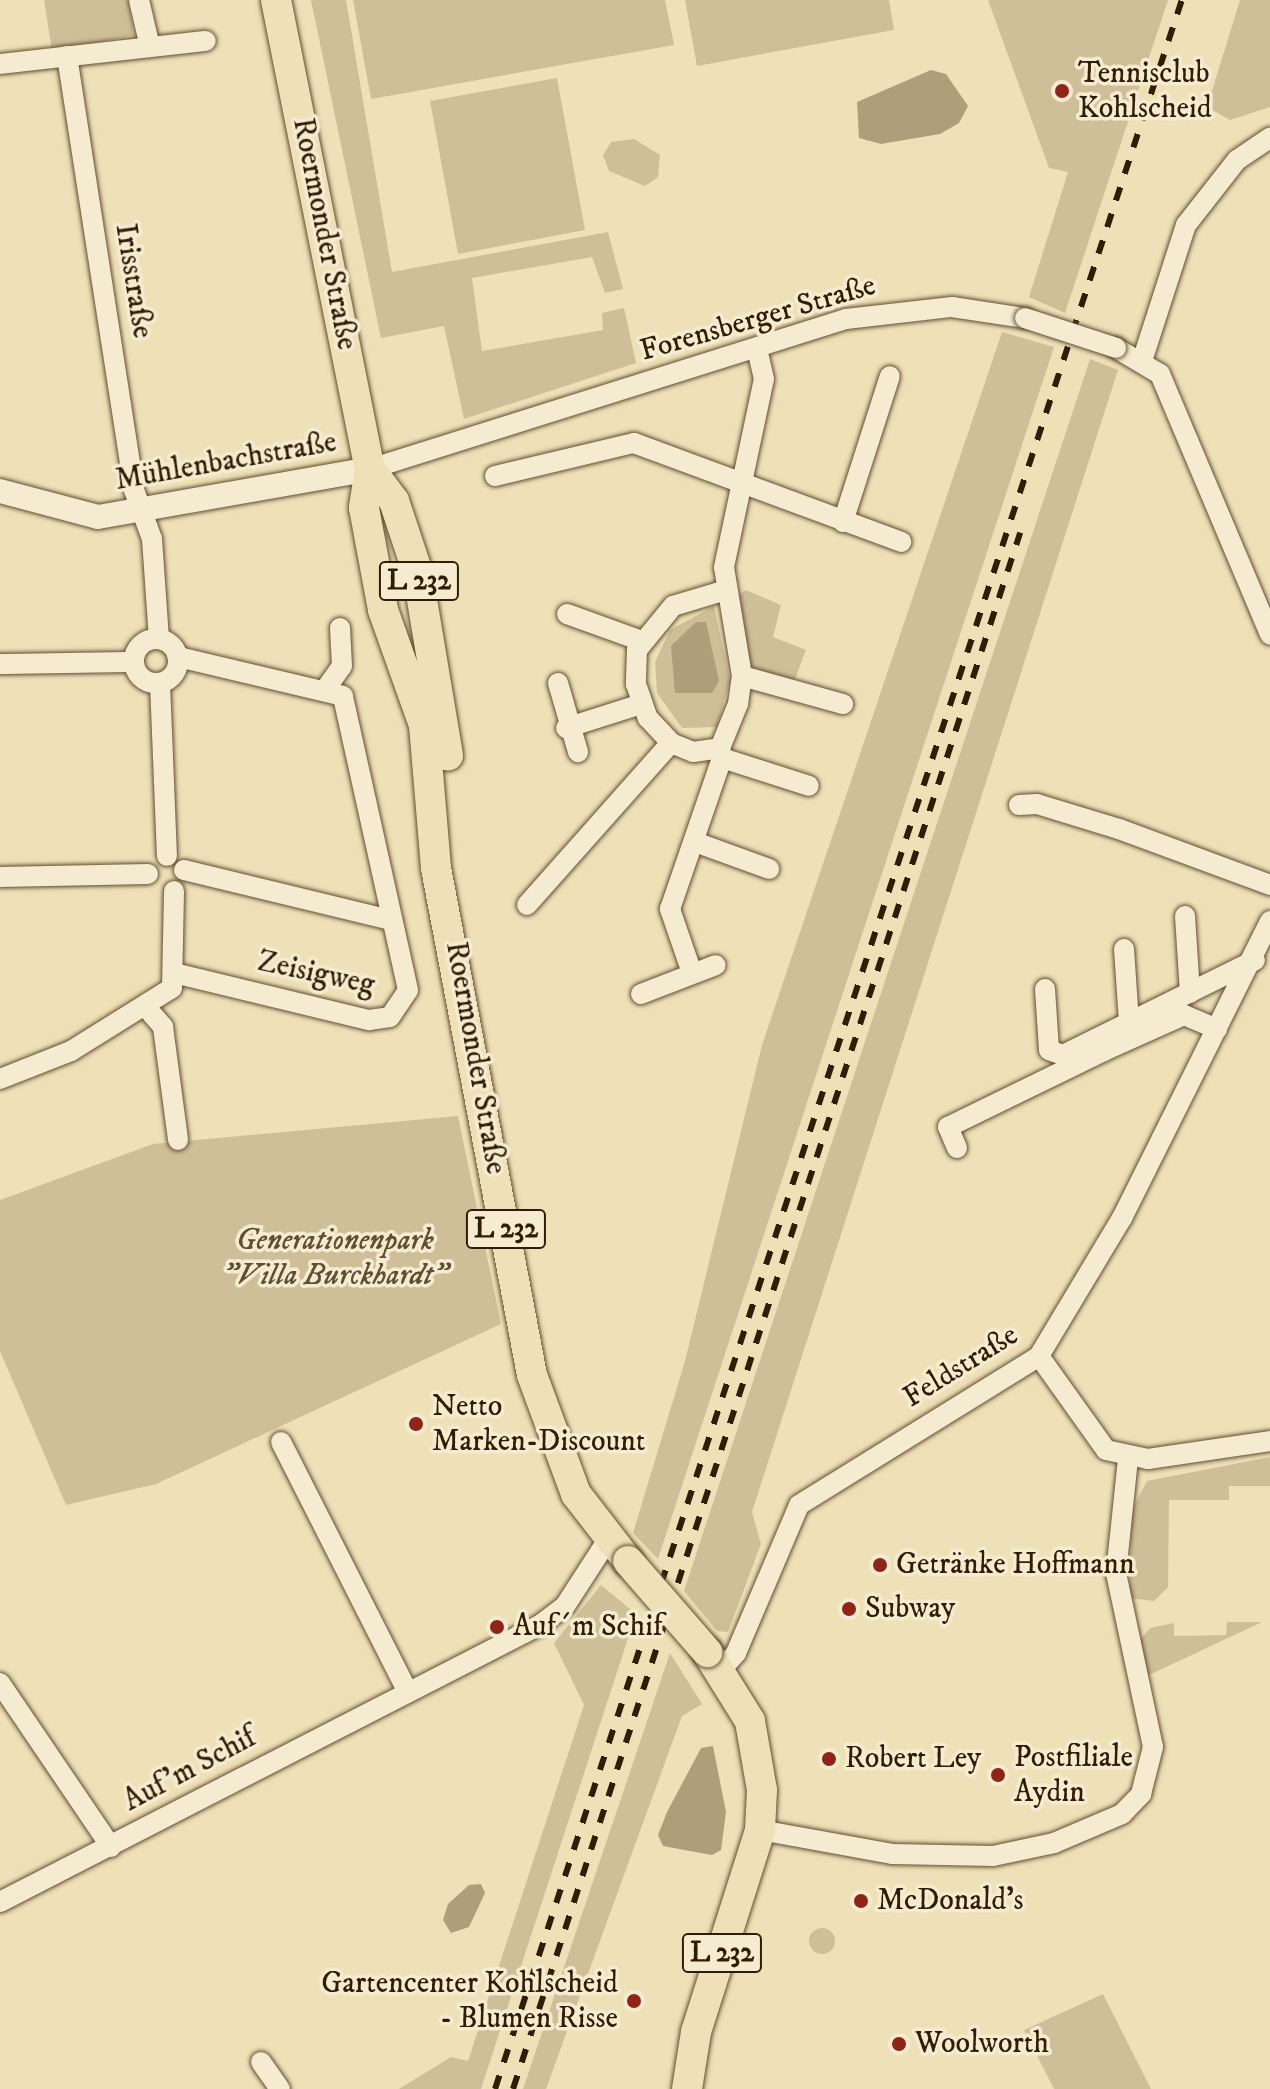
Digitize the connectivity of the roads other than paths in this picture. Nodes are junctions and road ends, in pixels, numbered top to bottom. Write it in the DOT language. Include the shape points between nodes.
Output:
graph roads {
  1 [pos="139,0"];
  2 [pos="276,0"];
  3 [pos="206,41"];
  4 [pos="150,47"];
  5 [pos="67,56"];
  6 [pos="0,64"];
  7 [pos="1270,138"];
  8 [pos="757,348"];
  9 [pos="1143,358"];
  10 [pos="890,376"];
  11 [pos="370,469"];
  12 [pos="495,476"];
  13 [pos="740,482"];
  14 [pos="0,491"];
  15 [pos="143,514"];
  16 [pos="843,522"];
  17 [pos="901,542"];
  18 [pos="726,590"];
  19 [pos="567,614"];
  20 [pos="340,628"];
  21 [pos="1270,635"];
  22 [pos="159,638"];
  23 [pos="639,640"];
  24 [pos="178,657"];
  25 [pos="134,662"];
  26 [pos="0,664"];
  27 [pos="742,676"];
  28 [pos="160,683"];
  29 [pos="558,683"];
  30 [pos="325,690"];
  31 [pos="641,704"];
  32 [pos="843,704"];
  33 [pos="566,728"];
  34 [pos="671,743"];
  35 [pos="578,752"];
  36 [pos="721,753"];
  37 [pos="809,786"];
  38 [pos="1019,805"];
  39 [pos="695,842"];
  40 [pos="167,856"];
  41 [pos="769,869"];
  42 [pos="184,870"];
  43 [pos="148,874"];
  44 [pos="0,877"];
  45 [pos="1270,885"];
  46 [pos="174,891"];
  47 [pos="448,905"];
  48 [pos="527,905"];
  49 [pos="1185,916"];
  50 [pos="390,920"];
  51 [pos="1270,921"];
  52 [pos="1124,949"];
  53 [pos="1255,960"];
  54 [pos="716,965"];
  55 [pos="174,973"];
  56 [pos="692,973"];
  57 [pos="1045,989"];
  58 [pos="1190,993"];
  59 [pos="641,994"];
  60 [pos="145,1006"];
  61 [pos="1129,1023"];
  62 [pos="1217,1029"];
  63 [pos="0,1079"];
  64 [pos="178,1140"];
  65 [pos="957,1148"];
  66 [pos="1039,1356"];
  67 [pos="1270,1441"];
  68 [pos="281,1442"];
  69 [pos="1128,1458"];
  70 [pos="618,1549"];
  71 [pos="714,1662"];
  72 [pos="0,1683"];
  73 [pos="408,1692"];
  74 [pos="760,1830"];
  75 [pos="111,1847"];
  76 [pos="0,1902"];
  77 [pos="261,2062"];
  78 [pos="280,2089"];
  79 [pos="687,2089"];
  1 -- 4 [label="street"];
  2 -- 11 [label="main road, Roermonder Straße / L 232"];
  3 -- 4 [label="street"];
  4 -- 5 [label="street"];
  5 -- 6 [label="street"];
  5 -- 15 [label="street, Irisstraße"];
  7 -- 9 [label="street" via="1237,160 1186,225"];
  8 -- 9 [label="street, Forensberger Straße, bridge" via="903,309 982,309"];
  8 -- 11 [label="street, Forensberger Straße"];
  8 -- 13 [label="street" via="764,379"];
  9 -- 21 [label="street" via="1174,404"];
  10 -- 16 [label="street"];
  11 -- 15 [label="street, Mühlenbachstraße"];
  11 -- 47 [label="main road, Roermonder Straße / L 232" via="364,508 383,610 424,725 436,868"];
  11 -- 47 [label="main road, Roermonder Straße / L 232" via="400,514 435,663 448,757"];
  12 -- 13 [label="street" via="634,443"];
  13 -- 16 [label="street"];
  13 -- 18 [label="street" via="726,542"];
  14 -- 15 [label="street, Mühlenbachstraße" via="83,516"];
  15 -- 22 [label="street, Irisstraße"];
  16 -- 17 [label="street"];
  18 -- 23 [label="street" via="673,606"];
  18 -- 27 [label="street"];
  19 -- 23 [label="street"];
  20 -- 30 [label="street" via="342,666"];
  22 -- 24 [label="street"];
  22 -- 25 [label="street" via="138,648"];
  23 -- 31 [label="street" via="634,669"];
  24 -- 28 [label="street" via="175,672"];
  24 -- 30 [label="street"];
  25 -- 26 [label="street"];
  25 -- 28 [label="street" via="144,680"];
  27 -- 32 [label="street"];
  27 -- 36 [label="street"];
  28 -- 40 [label="street"];
  29 -- 33 [label="street"];
  30 -- 50 [label="street, Zeisigweg" via="343,696 347,708"];
  31 -- 33 [label="street"];
  31 -- 34 [label="street"];
  33 -- 35 [label="street"];
  34 -- 36 [label="street" via="693,752"];
  34 -- 48 [label="street"];
  36 -- 37 [label="street"];
  36 -- 39 [label="street"];
  38 -- 45 [label="street" via="1037,804 1119,829"];
  39 -- 41 [label="street"];
  39 -- 56 [label="street" via="670,909"];
  40 -- 42 [label="street"];
  40 -- 43 [label="street"];
  42 -- 46 [label="street"];
  42 -- 50 [label="street"];
  43 -- 44 [label="street"];
  43 -- 46 [label="street" via="159,891"];
  46 -- 55 [label="street"];
  47 -- 70 [label="main road, Roermonder Straße / L 232" via="532,1375 554,1450"];
  49 -- 58 [label="street"];
  50 -- 55 [label="street, Zeisigweg" via="408,990 390,1017 369,1020"];
  51 -- 53 [label="street, Feldstraße"];
  52 -- 61 [label="street"];
  53 -- 58 [label="street"];
  53 -- 62 [label="street, Feldstraße"];
  54 -- 56 [label="street"];
  55 -- 60 [label="street" via="172,988"];
  56 -- 59 [label="street"];
  57 -- 61 [label="street" via="1052,1056"];
  58 -- 61 [label="street"];
  60 -- 63 [label="street" via="71,1051"];
  60 -- 64 [label="street" via="163,1027"];
  62 -- 65 [label="street" via="1184,1015 1104,1051 948,1127"];
  62 -- 66 [label="street, Feldstraße" via="1122,1218"];
  66 -- 69 [label="street" via="1095,1438"];
  66 -- 71 [label="street, Feldstraße" via="799,1505 736,1653"];
  67 -- 69 [label="street"];
  68 -- 73 [label="street"];
  69 -- 74 [label="street" via="1116,1573 1153,1747 1141,1794 1122,1814 1054,1843 993,1856 892,1854"];
  70 -- 71 [label="main road, Roermonder Straße / L 232, bridge"];
  70 -- 73 [label="street, Auf'm Schif" via="565,1606"];
  71 -- 74 [label="main road, Roermonder Straße / L 232" via="750,1721 759,1754"];
  72 -- 75 [label="street"];
  73 -- 75 [label="street, Auf'm Schif"];
  74 -- 79 [label="main road, Roermonder Straße / L 232" via="696,2032"];
  75 -- 76 [label="street, Auf'm Schif"];
  77 -- 78 [label="street"];
}
